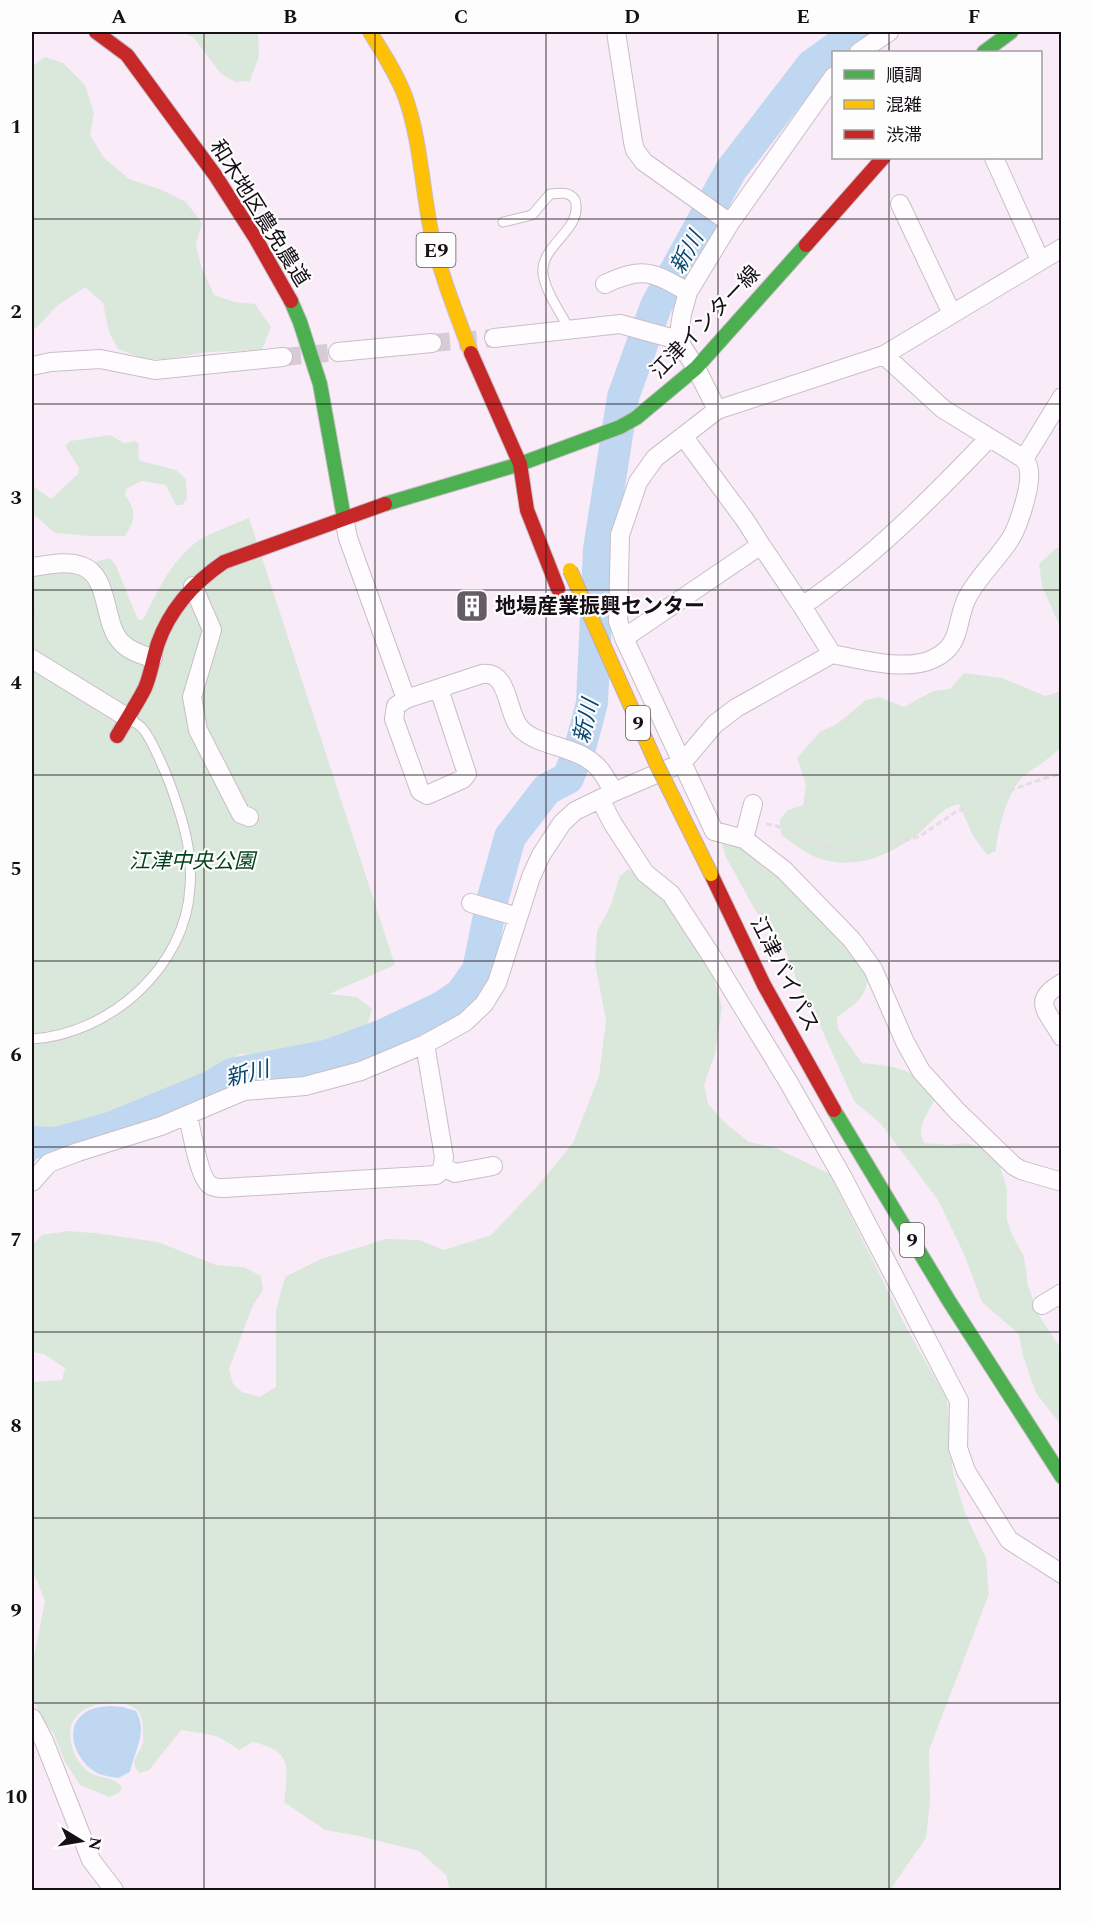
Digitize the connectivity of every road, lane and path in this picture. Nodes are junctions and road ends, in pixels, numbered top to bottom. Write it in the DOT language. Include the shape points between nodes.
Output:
graph roads {
  1 [pos="96,32"];
  2 [pos="370,32"];
  3 [pos="616,32"];
  4 [pos="889,32"];
  5 [pos="1011,32"];
  6 [pos="860,51"];
  7 [pos="985,51"];
  8 [pos="832,79"];
  9 [pos="882,159"];
  10 [pos="994,159"];
  11 [pos="900,204"];
  12 [pos="503,222"];
  13 [pos="728,222"];
  14 [pos="1062,248"];
  15 [pos="1040,260"];
  16 [pos="605,284"];
  17 [pos="686,291"];
  18 [pos="952,314"];
  19 [pos="569,329"];
  20 [pos="494,338"];
  21 [pos="672,338"];
  22 [pos="432,343"];
  23 [pos="338,352"];
  24 [pos="884,355"];
  25 [pos="283,357"];
  26 [pos="32,366"];
  27 [pos="696,368"];
  28 [pos="1062,397"];
  29 [pos="717,410"];
  30 [pos="683,436"];
  31 [pos="989,438"];
  32 [pos="1024,459"];
  33 [pos="520,464"];
  34 [pos="541,499"];
  35 [pos="344,518"];
  36 [pos="761,545"];
  37 [pos="568,565"];
  38 [pos="32,567"];
  39 [pos="193,586"];
  40 [pos="560,594"];
  41 [pos="802,606"];
  42 [pos="32,607"];
  43 [pos="624,638"];
  44 [pos="832,654"];
  45 [pos="153,658"];
  46 [pos="32,659"];
  47 [pos="439,688"];
  48 [pos="406,699"];
  49 [pos="128,718"];
  50 [pos="117,736"];
  51 [pos="636,762"];
  52 [pos="682,763"];
  53 [pos="1062,779"];
  54 [pos="215,787"];
  55 [pos="651,793"];
  56 [pos="607,795"];
  57 [pos="176,801"];
  58 [pos="752,812"];
  59 [pos="249,817"];
  60 [pos="744,839"];
  61 [pos="477,904"];
  62 [pos="512,915"];
  63 [pos="729,942"];
  64 [pos="1062,983"];
  65 [pos="771,998"];
  66 [pos="1062,1037"];
  67 [pos="32,1039"];
  68 [pos="425,1044"];
  69 [pos="188,1115"];
  70 [pos="493,1166"];
  71 [pos="443,1167"];
  72 [pos="32,1182"];
  73 [pos="1062,1182"];
  74 [pos="1062,1293"];
  75 [pos="1042,1305"];
  76 [pos="1062,1477"];
  77 [pos="1062,1574"];
  78 [pos="32,1718"];
  79 [pos="114,1890"];
  1 -- 35 [label="main road, 和木地区農免農道" via="128,55 215,175 291,301 320,384"];
  2 -- 33 [label="main road, E9" via="390,63 405,98 443,278"];
  3 -- 13 [label="street" via="635,150 644,162"];
  4 -- 6 [label="street"];
  5 -- 7 [label="main road"];
  8 -- 13 [label="street"];
  9 -- 27 [label="main road, 江津インター線"];
  10 -- 15 [label="street"];
  11 -- 18 [label="street"];
  12 -- 19 [label="lane" via="532,215 550,194 570,194 575,200 576,216 549,253 543,273"];
  13 -- 17 [label="street"];
  14 -- 15 [label="street"];
  15 -- 18 [label="street"];
  16 -- 17 [label="street" via="636,272 658,277"];
  17 -- 21 [label="street"];
  18 -- 24 [label="street"];
  19 -- 20 [label="street"];
  19 -- 21 [label="street" via="609,324"];
  21 -- 27 [label="street"];
  22 -- 23 [label="street"];
  24 -- 29 [label="street"];
  24 -- 31 [label="street" via="943,409"];
  25 -- 26 [label="street" via="155,370 100,359"];
  27 -- 29 [label="street"];
  27 -- 33 [label="main road, 江津インター線" via="645,411 620,426"];
  28 -- 32 [label="street"];
  29 -- 30 [label="street"];
  30 -- 36 [label="street"];
  30 -- 43 [label="street" via="655,458 638,482 626,514 620,535 617,601"];
  31 -- 32 [label="street"];
  31 -- 41 [label="street" via="869,554"];
  32 -- 44 [label="street" via="1030,474 1011,537 967,598 958,633 945,651 920,664 907,665"];
  33 -- 34 [label="main road"];
  33 -- 35 [label="main road, 江津インター線"];
  33 -- 40 [label="main road" via="527,510"];
  35 -- 39 [label="main road, 江津インター線" via="224,562"];
  35 -- 48 [label="street"];
  36 -- 41 [label="street"];
  36 -- 43 [label="street"];
  37 -- 65 [label="main road, 江津バイパス / 9, bridge" via="657,765"];
  38 -- 45 [label="street" via="69,563 92,571 119,641"];
  39 -- 45 [label="main road, 江津インター線" via="174,612"];
  39 -- 59 [label="street" via="212,630 192,697 198,730 241,814"];
  41 -- 44 [label="street"];
  42 -- 46 [label="path" via="39,634"];
  43 -- 52 [label="street"];
  44 -- 52 [label="street" via="736,708 715,724"];
  45 -- 49 [label="main road, 江津インター線" via="145,687"];
  46 -- 49 [label="street"];
  47 -- 48 [label="street"];
  47 -- 48 [label="street" via="467,774 427,795 420,791 394,719 396,706"];
  47 -- 56 [label="street" via="482,674 494,675 523,731 587,758 600,769"];
  49 -- 50 [label="main road, 江津インター線"];
  49 -- 57 [label="lane" via="142,727"];
  51 -- 55 [label="main road"];
  52 -- 56 [label="street"];
  52 -- 60 [label="street" via="714,831"];
  53 -- 58 [label="path" via="1051,776 981,800 920,836 892,845 841,849 824,846"];
  54 -- 57 [label="path"];
  56 -- 62 [label="street" via="562,823 541,855"];
  56 -- 77 [label="street" via="613,824 645,873 671,894 714,960 843,1178 959,1401 958,1448 966,1471 1010,1540"];
  57 -- 67 [label="lane" via="186,831 190,887 181,930 165,959 155,974 112,1012 80,1029"];
  58 -- 60 [label="street"];
  60 -- 73 [label="street" via="784,870 852,940 873,969 921,1071 957,1111 1014,1166"];
  61 -- 62 [label="street"];
  62 -- 68 [label="street" via="497,983 484,1004 465,1022"];
  63 -- 65 [label="main road"];
  64 -- 66 [label="street" via="1049,990 1043,999"];
  65 -- 76 [label="main road, 江津バイパス / 9" via="855,1149"];
  68 -- 69 [label="street" via="361,1071 305,1086 244,1091"];
  68 -- 71 [label="street"];
  69 -- 71 [label="street" via="203,1175 214,1187 432,1175"];
  69 -- 72 [label="street" via="49,1163"];
  70 -- 71 [label="street" via="455,1173"];
  74 -- 75 [label="street"];
  78 -- 79 [label="street" via="92,1860"];
}
